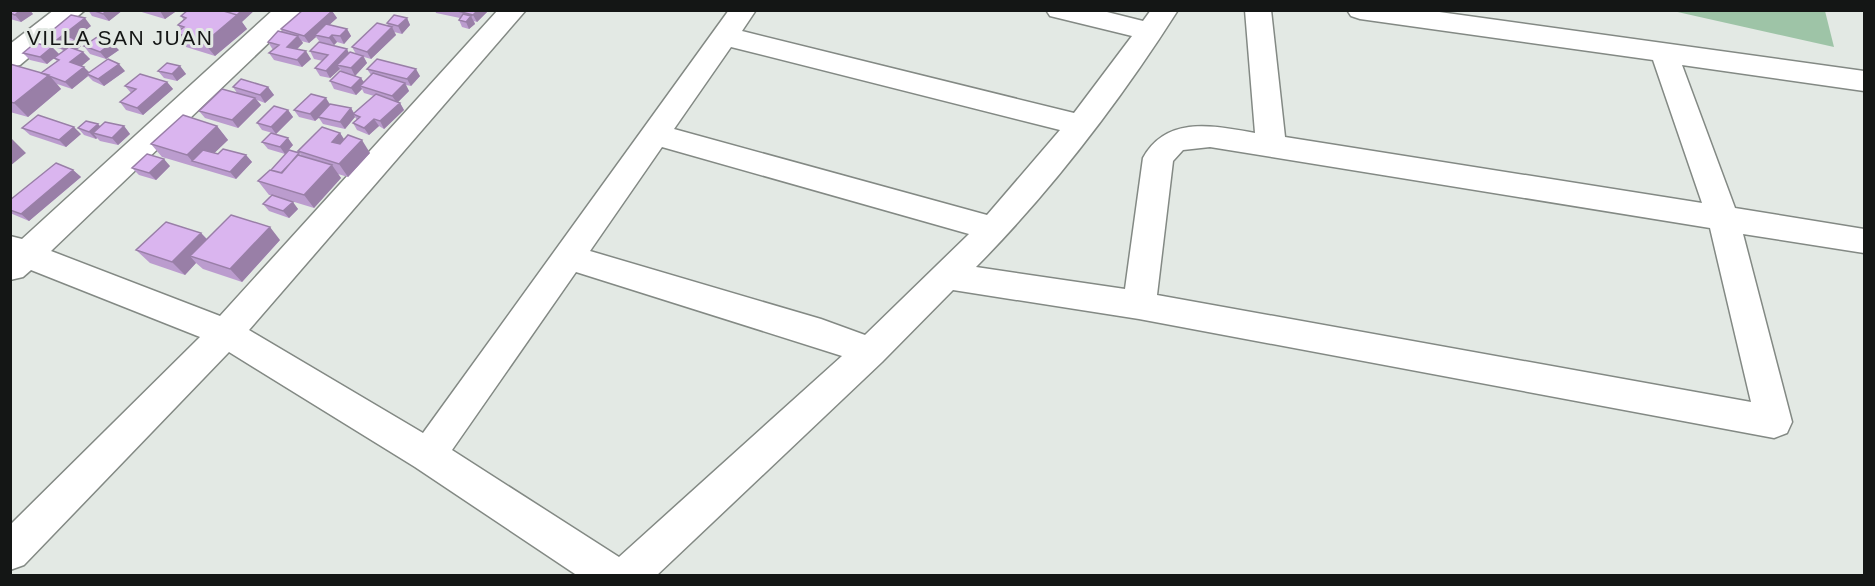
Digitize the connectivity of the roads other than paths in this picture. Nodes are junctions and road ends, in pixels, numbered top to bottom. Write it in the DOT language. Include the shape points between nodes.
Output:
graph roads {
  1 [pos="72,10"];
  2 [pos="290,10"];
  3 [pos="513,10"];
  4 [pos="1059,10"];
  5 [pos="1258,10"];
  6 [pos="1360,10"];
  7 [pos="735,18"];
  8 [pos="1158,21"];
  9 [pos="1664,53"];
  10 [pos="10,58"];
  11 [pos="1864,81"];
  12 [pos="1081,125"];
  13 [pos="655,134"];
  14 [pos="1271,144"];
  15 [pos="1724,220"];
  16 [pos="994,230"];
  17 [pos="1864,241"];
  18 [pos="568,257"];
  19 [pos="16,258"];
  20 [pos="946,276"];
  21 [pos="1139,305"];
  22 [pos="225,333"];
  23 [pos="870,352"];
  24 [pos="428,455"];
  25 [pos="10,552"];
  26 [pos="613,576"];
  27 [pos="627,576"];
  1 -- 10 [label="street"];
  2 -- 19 [label="street"];
  3 -- 22 [label="street"];
  4 -- 8 [label="street"];
  5 -- 14 [label="street"];
  6 -- 9 [label="street"];
  7 -- 12 [label="street"];
  7 -- 13 [label="street"];
  8 -- 12 [label="street"];
  9 -- 11 [label="street"];
  9 -- 15 [label="street"];
  12 -- 16 [label="street"];
  13 -- 16 [label="street"];
  13 -- 18 [label="street"];
  14 -- 15 [label="street"];
  14 -- 21 [label="street" via="1210,136 1174,141 1158,158"];
  15 -- 17 [label="street"];
  15 -- 21 [label="street" via="1774,422"];
  16 -- 20 [label="street"];
  18 -- 23 [label="street" via="821,333"];
  18 -- 24 [label="street"];
  19 -- 22 [label="street"];
  20 -- 21 [label="street"];
  20 -- 23 [label="street"];
  22 -- 24 [label="street"];
  22 -- 25 [label="street"];
  23 -- 27 [label="street"];
  24 -- 26 [label="street"];
}
